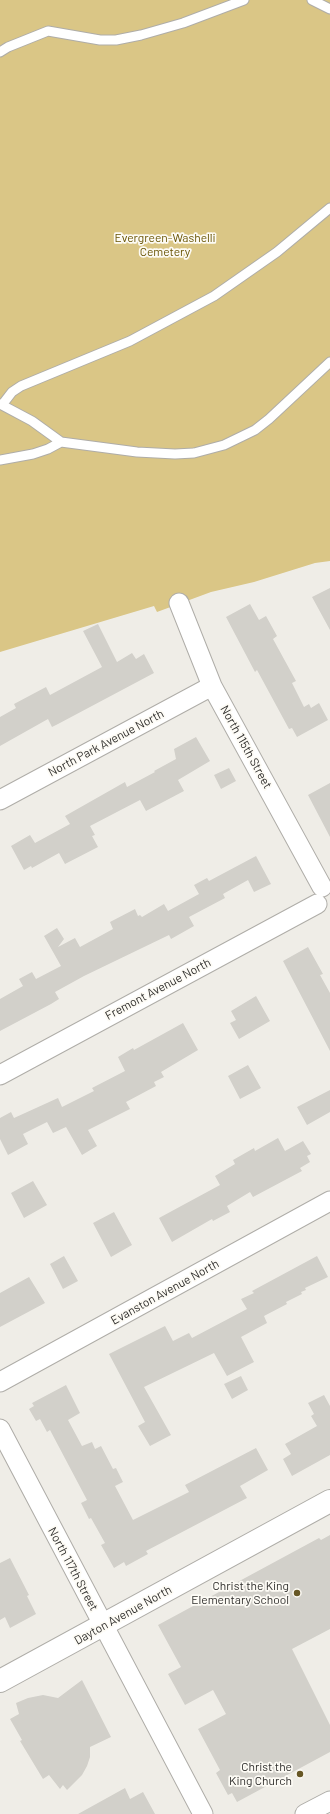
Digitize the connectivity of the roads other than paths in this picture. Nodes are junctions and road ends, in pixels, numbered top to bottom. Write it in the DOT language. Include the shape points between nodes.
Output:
graph roads {
  1 [pos="244,0"];
  2 [pos="312,0"];
  3 [pos="330,10"];
  4 [pos="0,52"];
  5 [pos="330,208"];
  6 [pos="330,362"];
  7 [pos="1,404"];
  8 [pos="61,442"];
  9 [pos="0,460"];
  10 [pos="179,603"];
  11 [pos="212,686"];
  12 [pos="0,800"];
  13 [pos="325,897"];
  14 [pos="0,1075"];
  15 [pos="330,1201"];
  16 [pos="0,1382"];
  17 [pos="0,1429"];
  18 [pos="330,1502"];
  19 [pos="103,1626"];
  20 [pos="0,1681"];
  21 [pos="330,1801"];
  22 [pos="203,1814"];
  23 [pos="305,1814"];
  1 -- 4 [label="lane" via="183,23 129,37 108,41 92,40 48,31"];
  2 -- 3 [label="lane"];
  5 -- 7 [label="lane" via="272,256 214,296 130,341 21,386"];
  6 -- 8 [label="lane" via="269,419 240,439 224,445 194,453 157,454"];
  7 -- 8 [label="lane" via="32,421"];
  8 -- 9 [label="lane" via="33,454"];
  10 -- 11 [label="street, North 115th Street"];
  11 -- 12 [label="street, North Park Avenue North"];
  11 -- 13 [label="street, North 115th Street"];
  13 -- 14 [label="street, Fremont Avenue North"];
  15 -- 16 [label="street, Evanston Avenue North"];
  17 -- 19 [label="street, North 117th Street"];
  18 -- 19 [label="street, Dayton Avenue North"];
  19 -- 20 [label="street, Dayton Avenue North"];
  19 -- 22 [label="street, North 117th Street"];
  21 -- 23 [label="street"];
}
